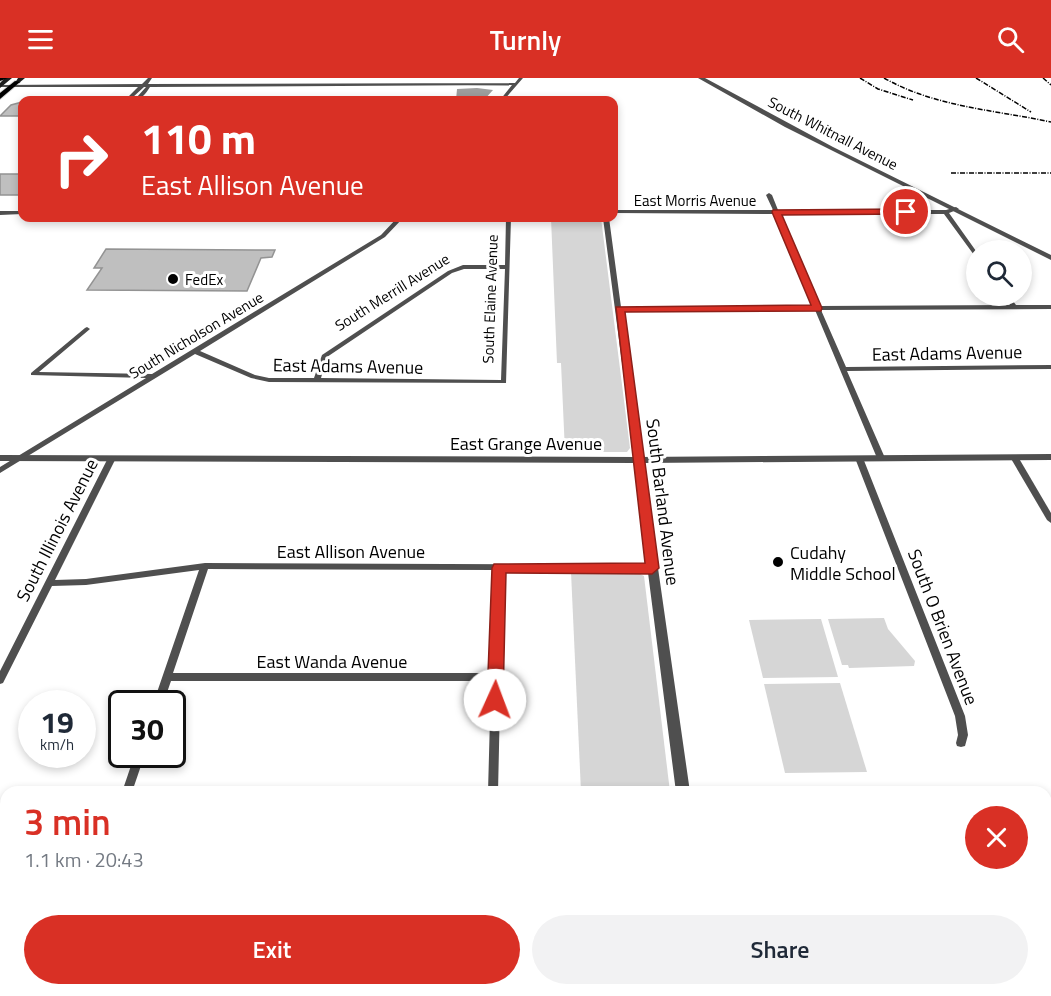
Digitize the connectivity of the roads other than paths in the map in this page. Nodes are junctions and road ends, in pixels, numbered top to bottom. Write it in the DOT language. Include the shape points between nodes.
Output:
graph roads {
  1 [pos="150,78"];
  2 [pos="520,78"];
  3 [pos="701,78"];
  4 [pos="2,82"];
  5 [pos="17,82"];
  6 [pos="145,84"];
  7 [pos="516,84"];
  8 [pos="131,96"];
  9 [pos="506,96"];
  10 [pos="0,97"];
  11 [pos="769,195"];
  12 [pos="956,209"];
  13 [pos="618,212"];
  14 [pos="776,212"];
  15 [pos="946,212"];
  16 [pos="0,213"];
  17 [pos="18,213"];
  18 [pos="396,222"];
  19 [pos="509,222"];
  20 [pos="607,222"];
  21 [pos="966,240"];
  22 [pos="1051,258"];
  23 [pos="507,267"];
  24 [pos="1014,307"];
  25 [pos="1051,307"];
  26 [pos="817,308"];
  27 [pos="619,309"];
  28 [pos="87,329"];
  29 [pos="197,352"];
  30 [pos="1051,366"];
  31 [pos="843,369"];
  32 [pos="154,376"];
  33 [pos="316,381"];
  34 [pos="504,382"];
  35 [pos="1014,457"];
  36 [pos="1051,457"];
  37 [pos="0,458"];
  38 [pos="22,458"];
  39 [pos="859,458"];
  40 [pos="881,458"];
  41 [pos="112,459"];
  42 [pos="638,459"];
  43 [pos="0,470"];
  44 [pos="1051,520"];
  45 [pos="205,566"];
  46 [pos="499,568"];
  47 [pos="652,568"];
  48 [pos="50,583"];
  49 [pos="167,677"];
  50 [pos="496,677"];
  51 [pos="0,680"];
  52 [pos="163,690"];
  53 [pos="962,743"];
  54 [pos="135,768"];
  55 [pos="129,786"];
  56 [pos="493,786"];
  57 [pos="682,786"];
  1 -- 6 [label="street"];
  2 -- 7 [label="street"];
  3 -- 12 [label="street, South Whitnall Avenue" via="843,155"];
  4 -- 5 [label="main road"];
  5 -- 6 [label="street"];
  5 -- 10 [label="main road"];
  6 -- 7 [label="street"];
  6 -- 8 [label="street"];
  7 -- 9 [label="street"];
  11 -- 14 [label="street"];
  12 -- 15 [label="street, East Morris Avenue"];
  12 -- 22 [label="street, South Whitnall Avenue"];
  13 -- 14 [label="street, East Morris Avenue"];
  14 -- 15 [label="street, East Morris Avenue"];
  14 -- 26 [label="street"];
  15 -- 21 [label="street"];
  16 -- 17 [label="street"];
  18 -- 29 [label="street, South Nicholson Avenue" via="383,236"];
  19 -- 23 [label="street, South Elaine Avenue"];
  20 -- 27 [label="street, South Barland Avenue"];
  23 -- 33 [label="street, South Merrill Avenue" via="463,267 450,272 324,356"];
  23 -- 34 [label="street, South Elaine Avenue"];
  24 -- 25 [label="street"];
  24 -- 26 [label="street"];
  26 -- 27 [label="street"];
  26 -- 31 [label="street"];
  27 -- 42 [label="street, South Barland Avenue"];
  28 -- 32 [label="street" via="33,374"];
  29 -- 32 [label="street, South Nicholson Avenue"];
  29 -- 33 [label="street, East Adams Avenue" via="253,377"];
  30 -- 31 [label="street, East Adams Avenue"];
  31 -- 40 [label="street"];
  32 -- 38 [label="street, South Nicholson Avenue"];
  33 -- 34 [label="street, East Adams Avenue"];
  35 -- 36 [label="street, East Grange Avenue"];
  35 -- 40 [label="street, East Grange Avenue"];
  35 -- 44 [label="street"];
  37 -- 38 [label="street, East Grange Avenue"];
  38 -- 41 [label="street, East Grange Avenue"];
  38 -- 43 [label="street, South Nicholson Avenue"];
  39 -- 40 [label="street, East Grange Avenue"];
  39 -- 42 [label="street, East Grange Avenue"];
  39 -- 53 [label="street, South O Brien Avenue" via="960,716"];
  41 -- 42 [label="street, East Grange Avenue"];
  41 -- 48 [label="street, South Illinois Avenue"];
  42 -- 47 [label="street, South Barland Avenue"];
  45 -- 46 [label="street, East Allison Avenue"];
  45 -- 48 [label="street, East Allison Avenue"];
  45 -- 49 [label="street"];
  46 -- 47 [label="street, East Allison Avenue"];
  46 -- 50 [label="street"];
  47 -- 57 [label="street, South Barland Avenue"];
  48 -- 51 [label="street, South Illinois Avenue"];
  49 -- 50 [label="street, East Wanda Avenue"];
  49 -- 52 [label="street"];
  50 -- 56 [label="street"];
  54 -- 55 [label="street"];
}
